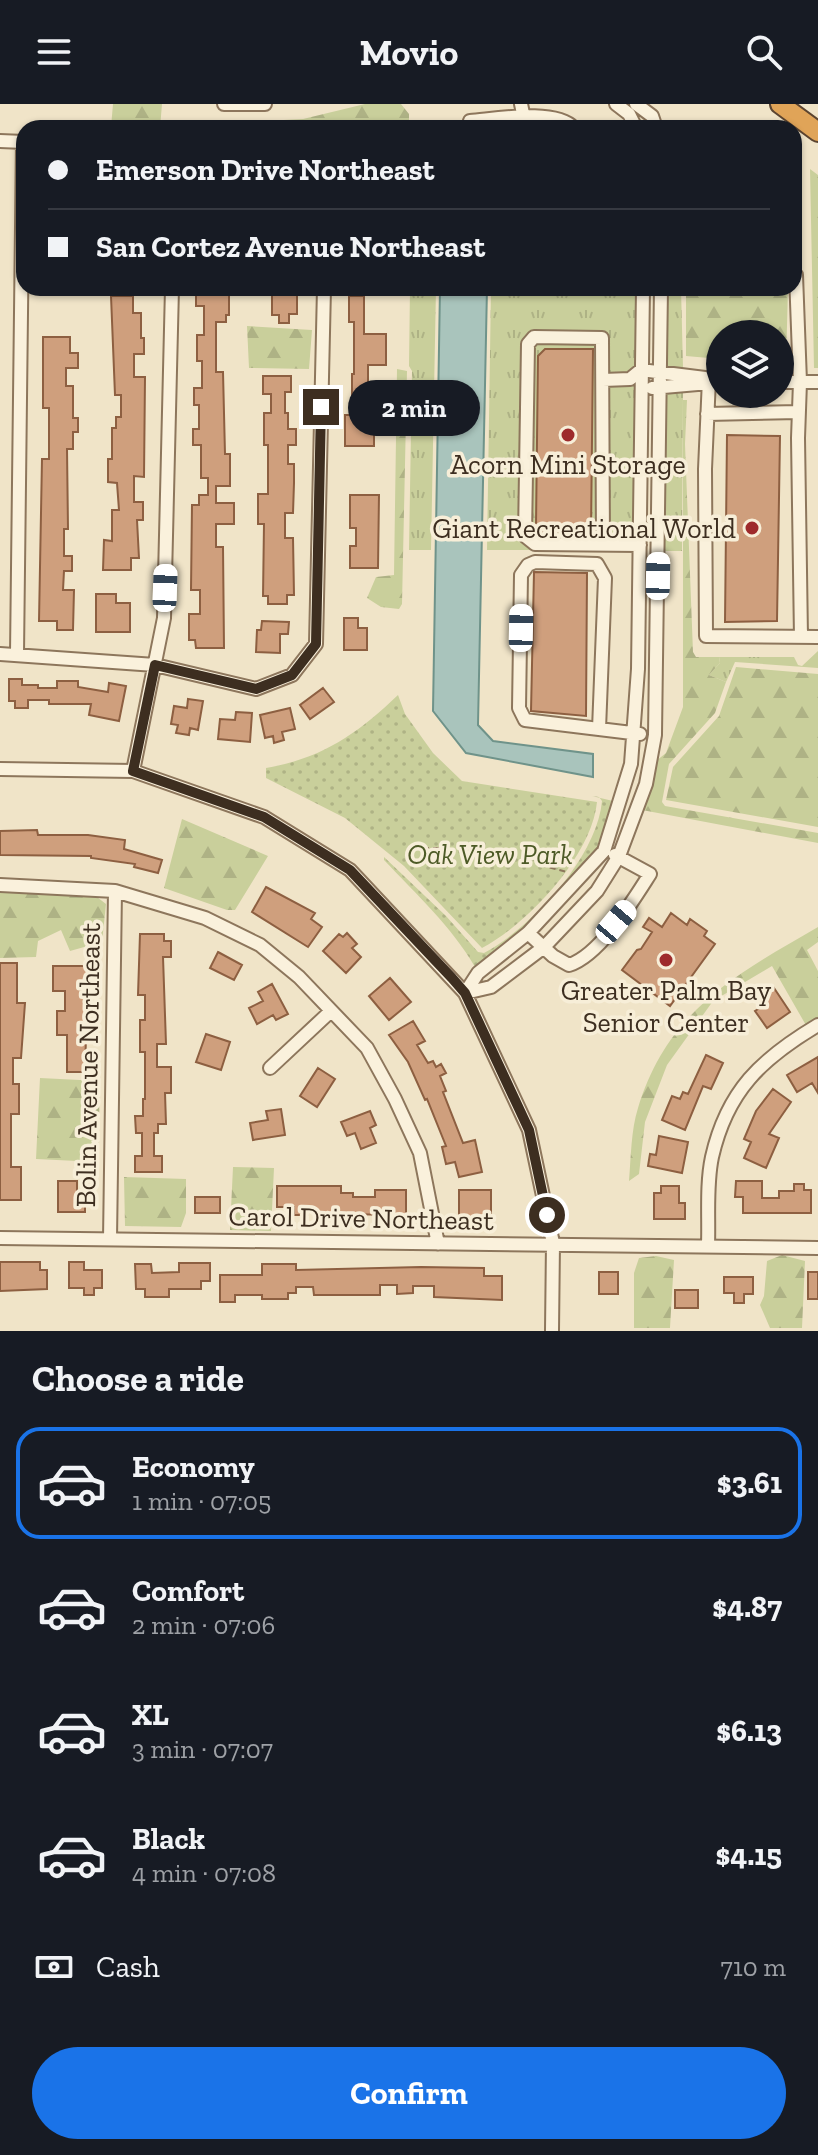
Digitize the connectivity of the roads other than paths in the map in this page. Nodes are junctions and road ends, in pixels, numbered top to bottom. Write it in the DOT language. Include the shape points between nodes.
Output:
graph roads {
  1 [pos="224,104"];
  2 [pos="265,104"];
  3 [pos="616,104"];
  4 [pos="636,104"];
  5 [pos="780,104"];
  6 [pos="521,119"];
  7 [pos="496,120"];
  8 [pos="557,120"];
  9 [pos="632,120"];
  10 [pos="653,120"];
  11 [pos="802,120"];
  12 [pos="22,296"];
  13 [pos="172,296"];
  14 [pos="324,296"];
  15 [pos="643,296"];
  16 [pos="661,296"];
  17 [pos="796,296"];
  18 [pos="641,370"];
  19 [pos="660,372"];
  20 [pos="603,380"];
  21 [pos="706,381"];
  22 [pos="794,382"];
  23 [pos="800,382"];
  24 [pos="818,382"];
  25 [pos="635,383"];
  26 [pos="706,383"];
  27 [pos="659,388"];
  28 [pos="708,408"];
  29 [pos="798,412"];
  30 [pos="707,414"];
  31 [pos="603,543"];
  32 [pos="640,545"];
  33 [pos="801,637"];
  34 [pos="818,637"];
  35 [pos="0,654"];
  36 [pos="17,654"];
  37 [pos="155,665"];
  38 [pos="599,729"];
  39 [pos="635,734"];
  40 [pos="655,735"];
  41 [pos="0,769"];
  42 [pos="133,771"];
  43 [pos="604,851"];
  44 [pos="619,856"];
  45 [pos="0,885"];
  46 [pos="115,891"];
  47 [pos="528,933"];
  48 [pos="544,947"];
  49 [pos="465,993"];
  50 [pos="331,1011"];
  51 [pos="818,1025"];
  52 [pos="270,1068"];
  53 [pos="0,1238"];
  54 [pos="110,1239"];
  55 [pos="553,1243"];
  56 [pos="438,1244"];
  57 [pos="708,1245"];
  58 [pos="818,1248"];
  59 [pos="552,1331"];
  1 -- 2 [label="street"];
  3 -- 9 [label="street"];
  4 -- 10 [label="street"];
  5 -- 11 [label="highway"];
  6 -- 7 [label="street"];
  6 -- 8 [label="street"];
  12 -- 36 [label="street"];
  13 -- 37 [label="street" via="164,618"];
  14 -- 37 [label="street" via="316,644 292,675 256,689"];
  15 -- 18 [label="street"];
  16 -- 19 [label="street"];
  17 -- 23 [label="street"];
  18 -- 19 [label="street"];
  18 -- 25 [label="street"];
  19 -- 21 [label="street"];
  19 -- 27 [label="street"];
  20 -- 25 [label="street"];
  20 -- 31 [label="street"];
  20 -- 31 [label="street" via="602,338 534,337 528,344 525,536 535,544"];
  22 -- 23 [label="street"];
  23 -- 24 [label="street"];
  23 -- 29 [label="street"];
  25 -- 27 [label="street"];
  25 -- 32 [label="street"];
  26 -- 27 [label="street"];
  27 -- 40 [label="street"];
  28 -- 30 [label="street"];
  29 -- 30 [label="street"];
  29 -- 33 [label="street"];
  30 -- 33 [label="street" via="706,636"];
  31 -- 32 [label="street"];
  32 -- 39 [label="street"];
  33 -- 34 [label="street"];
  35 -- 36 [label="street"];
  36 -- 37 [label="street"];
  37 -- 42 [label="street"];
  38 -- 38 [label="street" via="525,720 519,708 521,575 535,562 597,564 602,570"];
  38 -- 39 [label="street"];
  39 -- 40 [label="street"];
  39 -- 43 [label="street"];
  40 -- 44 [label="street" via="646,784"];
  41 -- 42 [label="street"];
  42 -- 49 [label="street" via="264,817 350,870"];
  43 -- 44 [label="street"];
  43 -- 47 [label="street"];
  44 -- 48 [label="street" via="597,891"];
  44 -- 48 [label="street" via="650,874 632,902 584,960 569,965"];
  45 -- 46 [label="street"];
  46 -- 50 [label="street" via="205,918 260,945"];
  46 -- 54 [label="street, Bolin Avenue Northeast"];
  47 -- 48 [label="street"];
  47 -- 49 [label="street" via="478,973"];
  48 -- 49 [label="street" via="491,987"];
  49 -- 55 [label="street" via="529,1130"];
  50 -- 52 [label="street"];
  50 -- 56 [label="street" via="367,1048 420,1153"];
  51 -- 57 [label="street" via="750,1076 728,1107 712,1160"];
  53 -- 54 [label="street, Carol Drive Northeast"];
  54 -- 56 [label="street, Carol Drive Northeast"];
  55 -- 56 [label="street, Carol Drive Northeast"];
  55 -- 57 [label="street, Carol Drive Northeast"];
  55 -- 59 [label="street"];
  57 -- 58 [label="street, Carol Drive Northeast"];
}
